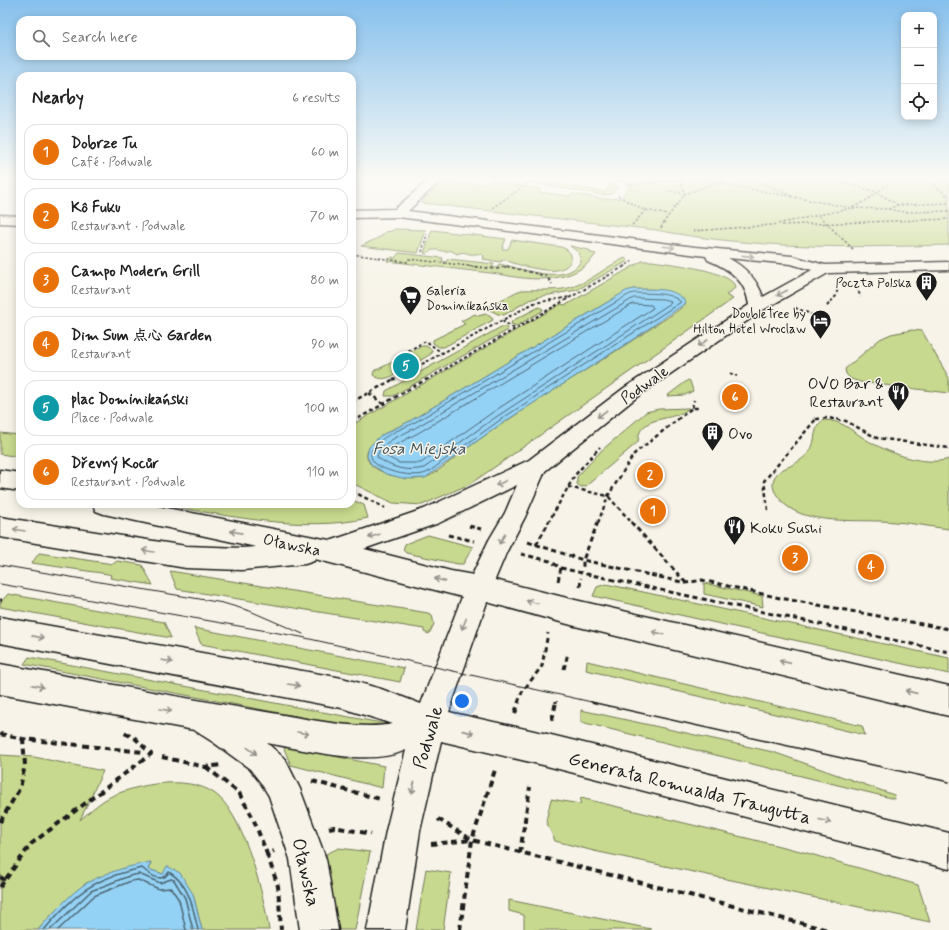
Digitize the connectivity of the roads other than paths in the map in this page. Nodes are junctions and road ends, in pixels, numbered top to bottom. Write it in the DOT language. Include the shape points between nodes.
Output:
graph roads {
  1 [pos="456,220"];
  2 [pos="695,251"];
  3 [pos="949,266"];
  4 [pos="825,269"];
  5 [pos="757,307"];
  6 [pos="536,466"];
  7 [pos="0,479"];
  8 [pos="16,481"];
  9 [pos="121,508"];
  10 [pos="0,527"];
  11 [pos="329,551"];
  12 [pos="478,588"];
  13 [pos="0,630"];
  14 [pos="0,679"];
  15 [pos="949,701"];
  16 [pos="196,715"];
  17 [pos="430,723"];
  18 [pos="949,851"];
  19 [pos="319,930"];
  20 [pos="386,930"];
  1 -- 2 [label="street, one-way"];
  2 -- 4 [label="street, one-way" via="792,260"];
  2 -- 5 [label="street" via="728,263 742,273 756,297"];
  3 -- 4 [label="street"];
  4 -- 5 [label="street, Podwale, one-way"];
  5 -- 6 [label="street, Podwale, one-way" via="631,392"];
  6 -- 11 [label="street, Podwale, one-way" via="431,516"];
  6 -- 12 [label="street, Podwale, one-way" via="514,517"];
  7 -- 8 [label="main road"];
  11 -- 9 [label="main road, Oławska, one-way"];
  11 -- 10 [label="main road, one-way" via="242,559 186,557"];
  12 -- 11 [label="main road, Oławska, one-way"];
  15 -- 12 [label="main road, one-way"];
  12 -- 17 [label="main road, Podwale, one-way"];
  13 -- 17 [label="main road, Generała Romualda Traugutta, one-way" via="342,694 381,704"];
  14 -- 16 [label="main road, Oławska, one-way"];
  16 -- 17 [label="main road, Oławska, one-way" via="369,742 393,740"];
  16 -- 19 [label="main road, Oławska, one-way" via="224,731 261,758 284,789 308,859"];
  17 -- 18 [label="main road, Generała Romualda Traugutta, one-way"];
  17 -- 20 [label="main road, Podwale, one-way" via="410,798"];
}
